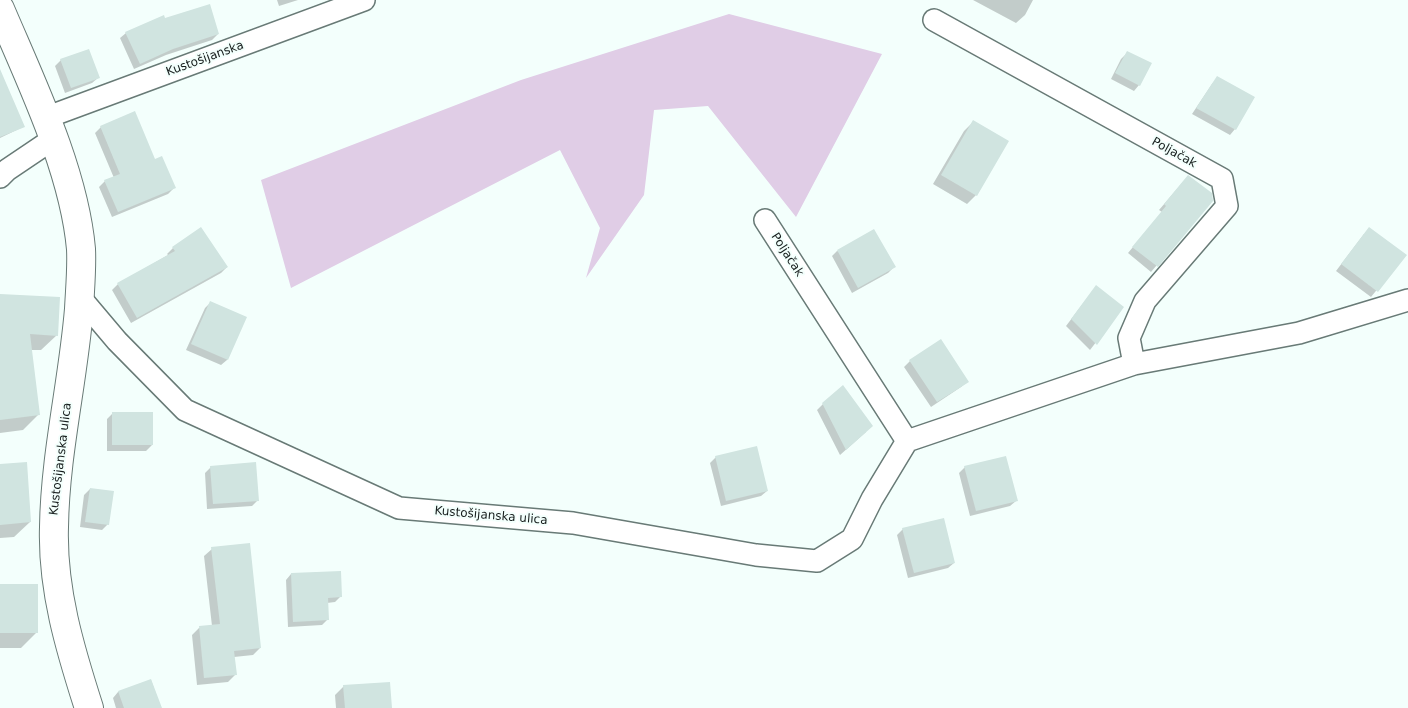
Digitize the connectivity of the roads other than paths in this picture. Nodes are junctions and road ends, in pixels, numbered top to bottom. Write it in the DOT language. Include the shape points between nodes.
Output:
graph roads {
  1 [pos="364,0"];
  2 [pos="0,9"];
  3 [pos="934,20"];
  4 [pos="49,129"];
  5 [pos="0,177"];
  6 [pos="765,220"];
  7 [pos="80,296"];
  8 [pos="1408,300"];
  9 [pos="1134,364"];
  10 [pos="907,442"];
  11 [pos="89,708"];
  1 -- 4 [label="street, Kustošijanska"];
  2 -- 4 [label="street, Kustošijanska ulica"];
  3 -- 9 [label="street, Poljačak" via="1222,179 1227,206 1145,301 1129,338"];
  4 -- 5 [label="street, Kustošijanska"];
  4 -- 7 [label="street, Kustošijanska ulica" via="69,184 77,219 81,250"];
  6 -- 10 [label="street, Poljačak"];
  7 -- 10 [label="street, Kustošijanska ulica" via="117,341 184,410 400,508 573,524 756,555 817,561 852,539"];
  7 -- 11 [label="street, Kustošijanska ulica" via="56,491 54,555 65,622"];
  8 -- 9 [label="street" via="1299,333"];
  9 -- 10 [label="street"];
}
